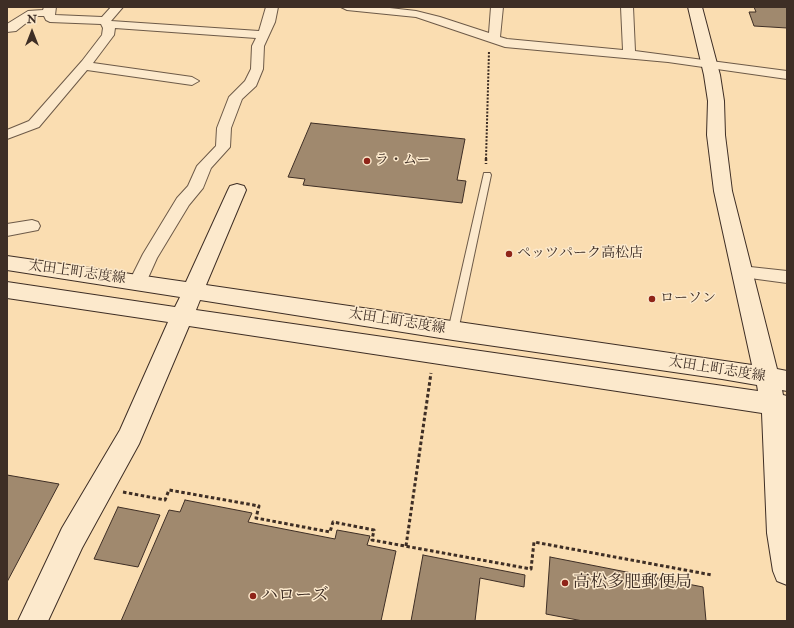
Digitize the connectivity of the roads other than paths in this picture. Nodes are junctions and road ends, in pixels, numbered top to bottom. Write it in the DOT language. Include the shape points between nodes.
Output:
graph roads {
  1 [pos="117,7"];
  2 [pos="272,7"];
  3 [pos="347,7"];
  4 [pos="498,7"];
  5 [pos="627,7"];
  6 [pos="695,7"];
  7 [pos="49,10"];
  8 [pos="106,23"];
  9 [pos="7,28"];
  10 [pos="263,35"];
  11 [pos="490,38"];
  12 [pos="629,54"];
  13 [pos="710,65"];
  14 [pos="85,66"];
  15 [pos="787,75"];
  16 [pos="192,80"];
  17 [pos="7,135"];
  18 [pos="487,175"];
  19 [pos="237,190"];
  20 [pos="32,226"];
  21 [pos="7,230"];
  22 [pos="7,263"];
  23 [pos="741,272"];
  24 [pos="787,277"];
  25 [pos="138,282"];
  26 [pos="7,290"];
  27 [pos="194,291"];
  28 [pos="183,317"];
  29 [pos="454,331"];
  30 [pos="776,379"];
  31 [pos="780,405"];
  32 [pos="787,571"];
  33 [pos="33,621"];
  1 -- 8 [label="street"];
  2 -- 10 [label="street"];
  3 -- 11 [label="street" via="416,14"];
  4 -- 11 [label="street"];
  5 -- 12 [label="street"];
  6 -- 13 [label="main road"];
  7 -- 8 [label="street" via="50,18"];
  7 -- 9 [label="street" via="32,13 12,28"];
  8 -- 10 [label="street"];
  8 -- 14 [label="street" via="108,35"];
  10 -- 25 [label="street" via="258,46 257,69 251,83 236,97 224,128 223,147 204,166 195,188 183,202 149,258"];
  11 -- 12 [label="street" via="505,43"];
  12 -- 13 [label="street"];
  13 -- 15 [label="street"];
  13 -- 23 [label="main road" via="716,101 718,163"];
  14 -- 16 [label="street"];
  14 -- 17 [label="street" via="34,124"];
  18 -- 29 [label="lane"];
  19 -- 27 [label="main road"];
  20 -- 21 [label="street"];
  22 -- 25 [label="main road, 太田上町志度線"];
  23 -- 24 [label="street"];
  23 -- 30 [label="main road"];
  25 -- 27 [label="main road, 太田上町志度線"];
  26 -- 28 [label="main road, 太田上町志度線"];
  27 -- 28 [label="main road"];
  27 -- 29 [label="main road, 太田上町志度線"];
  28 -- 31 [label="main road, 太田上町志度線"];
  28 -- 33 [label="main road" via="130,436 72,538"];
  29 -- 30 [label="main road, 太田上町志度線"];
  30 -- 31 [label="main road"];
  31 -- 32 [label="main road" via="776,432 781,533"];
}
